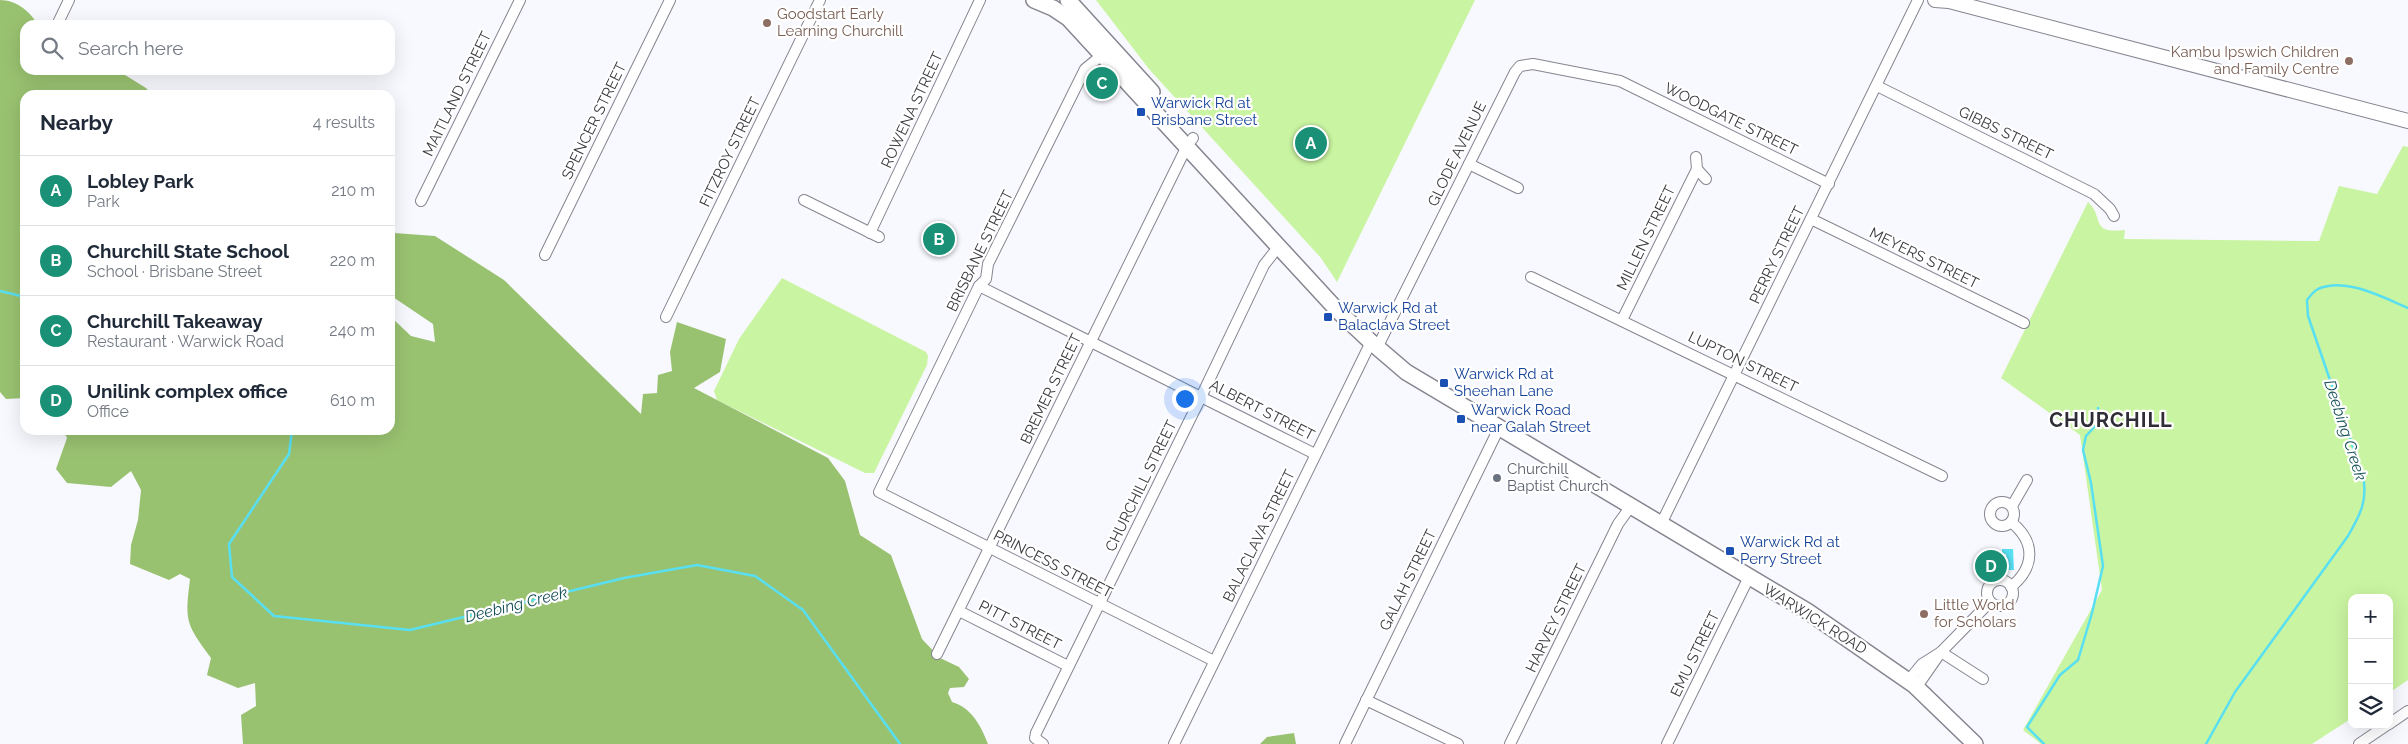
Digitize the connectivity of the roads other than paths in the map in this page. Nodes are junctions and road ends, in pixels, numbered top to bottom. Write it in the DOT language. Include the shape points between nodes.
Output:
graph roads {
  1 [pos="69,0"];
  2 [pos="520,0"];
  3 [pos="670,0"];
  4 [pos="820,0"];
  5 [pos="980,0"];
  6 [pos="1034,0"];
  7 [pos="1918,0"];
  8 [pos="1935,0"];
  9 [pos="1060,2"];
  10 [pos="59,20"];
  11 [pos="1102,55"];
  12 [pos="1620,81"];
  13 [pos="1877,86"];
  14 [pos="2408,121"];
  15 [pos="1190,142"];
  16 [pos="1696,157"];
  17 [pos="1469,164"];
  18 [pos="1697,170"];
  19 [pos="1706,179"];
  20 [pos="1829,184"];
  21 [pos="1518,188"];
  22 [pos="804,200"];
  23 [pos="421,201"];
  24 [pos="2114,216"];
  25 [pos="1811,219"];
  26 [pos="1279,246"];
  27 [pos="545,255"];
  28 [pos="1530,277"];
  29 [pos="980,286"];
  30 [pos="666,317"];
  31 [pos="1622,320"];
  32 [pos="2024,324"];
  33 [pos="1091,342"];
  34 [pos="1374,345"];
  35 [pos="1735,375"];
  36 [pos="1202,397"];
  37 [pos="1499,428"];
  38 [pos="1316,454"];
  39 [pos="1942,476"];
  40 [pos="2027,480"];
  41 [pos="880,492"];
  42 [pos="1630,506"];
  43 [pos="2012,506"];
  44 [pos="2011,522"];
  45 [pos="1661,524"];
  46 [pos="989,549"];
  47 [pos="1749,577"];
  48 [pos="2011,587"];
  49 [pos="1990,602"];
  50 [pos="1099,604"];
  51 [pos="959,611"];
  52 [pos="1941,652"];
  53 [pos="937,654"];
  54 [pos="1214,662"];
  55 [pos="1068,666"];
  56 [pos="1984,679"];
  57 [pos="1912,684"];
  58 [pos="1366,700"];
  59 [pos="2408,711"];
  60 [pos="2393,721"];
  61 [pos="2381,729"];
  62 [pos="1040,742"];
  63 [pos="1174,744"];
  64 [pos="1344,744"];
  65 [pos="1458,744"];
  66 [pos="1510,744"];
  67 [pos="1667,744"];
  68 [pos="1974,744"];
  69 [pos="2359,744"];
  1 -- 10 [label="street"];
  2 -- 23 [label="street, MAITLAND STREET"];
  3 -- 27 [label="street, SPENCER STREET"];
  4 -- 30 [label="street, FITZROY STREET"];
  5 -- 22 [label="street, ROWENA STREET" via="874,235"];
  6 -- 9 [label="main road, WARWICK ROAD"];
  7 -- 13 [label="street, PERRY STREET"];
  8 -- 14 [label="main road"];
  9 -- 11 [label="main road, WARWICK ROAD" via="1068,18"];
  9 -- 15 [label="main road, WARWICK ROAD"];
  11 -- 15 [label="main road, WARWICK ROAD"];
  11 -- 29 [label="street, BRISBANE STREET" via="1086,69"];
  12 -- 17 [label="street, GLODE AVENUE" via="1533,64 1520,66"];
  12 -- 20 [label="street, WOODGATE STREET"];
  13 -- 20 [label="street, PERRY STREET"];
  13 -- 24 [label="street, GIBBS STREET" via="2094,194"];
  15 -- 26 [label="main road, WARWICK ROAD" via="1216,180"];
  15 -- 33 [label="street, BREMER STREET"];
  16 -- 18 [label="street"];
  17 -- 21 [label="street"];
  17 -- 34 [label="street, GLODE AVENUE"];
  18 -- 19 [label="street"];
  18 -- 31 [label="street, MILLEN STREET"];
  20 -- 25 [label="street, PERRY STREET"];
  25 -- 32 [label="street, MEYERS STREET"];
  25 -- 35 [label="street, PERRY STREET"];
  26 -- 34 [label="main road, WARWICK ROAD"];
  26 -- 36 [label="street, CHURCHILL STREET" via="1264,265"];
  28 -- 31 [label="street, LUPTON STREET"];
  29 -- 33 [label="street, ALBERT STREET"];
  29 -- 41 [label="street, BRISBANE STREET"];
  31 -- 35 [label="street, LUPTON STREET"];
  33 -- 36 [label="street, ALBERT STREET"];
  33 -- 46 [label="street, BREMER STREET"];
  34 -- 37 [label="main road, WARWICK ROAD" via="1406,372"];
  34 -- 38 [label="street, BALACLAVA STREET"];
  35 -- 39 [label="street, LUPTON STREET"];
  35 -- 45 [label="street, PERRY STREET"];
  36 -- 38 [label="street, ALBERT STREET"];
  36 -- 50 [label="street, CHURCHILL STREET"];
  37 -- 42 [label="main road, WARWICK ROAD"];
  37 -- 58 [label="street, GALAH STREET"];
  38 -- 54 [label="street, BALACLAVA STREET"];
  40 -- 43 [label="street"];
  41 -- 46 [label="street, PRINCESS STREET"];
  42 -- 45 [label="main road, WARWICK ROAD"];
  42 -- 66 [label="street, HARVEY STREET" via="1618,524"];
  43 -- 44 [label="street" via="2015,514"];
  43 -- 44 [label="street" via="2001,501 1990,512 1992,521 1999,526"];
  44 -- 48 [label="street" via="2024,535 2029,549 2025,571"];
  45 -- 47 [label="main road, WARWICK ROAD"];
  46 -- 50 [label="street, PRINCESS STREET"];
  46 -- 51 [label="street, BREMER STREET"];
  47 -- 57 [label="main road, WARWICK ROAD" via="1807,611"];
  47 -- 67 [label="street, EMU STREET"];
  48 -- 49 [label="street" via="2013,596 2009,603 2001,606"];
  48 -- 49 [label="street" via="2001,580 1992,582 1987,589"];
  49 -- 52 [label="street"];
  50 -- 54 [label="street, PRINCESS STREET"];
  50 -- 55 [label="street, CHURCHILL STREET"];
  51 -- 53 [label="street, BREMER STREET"];
  51 -- 55 [label="street, PITT STREET"];
  52 -- 56 [label="street"];
  52 -- 57 [label="street"];
  54 -- 63 [label="street, BALACLAVA STREET"];
  55 -- 62 [label="street, CHURCHILL STREET" via="1036,733 1035,738"];
  57 -- 68 [label="main road, WARWICK ROAD"];
  58 -- 64 [label="street, GALAH STREET"];
  58 -- 65 [label="street"];
  59 -- 60 [label="street"];
  61 -- 69 [label="street"];
}
